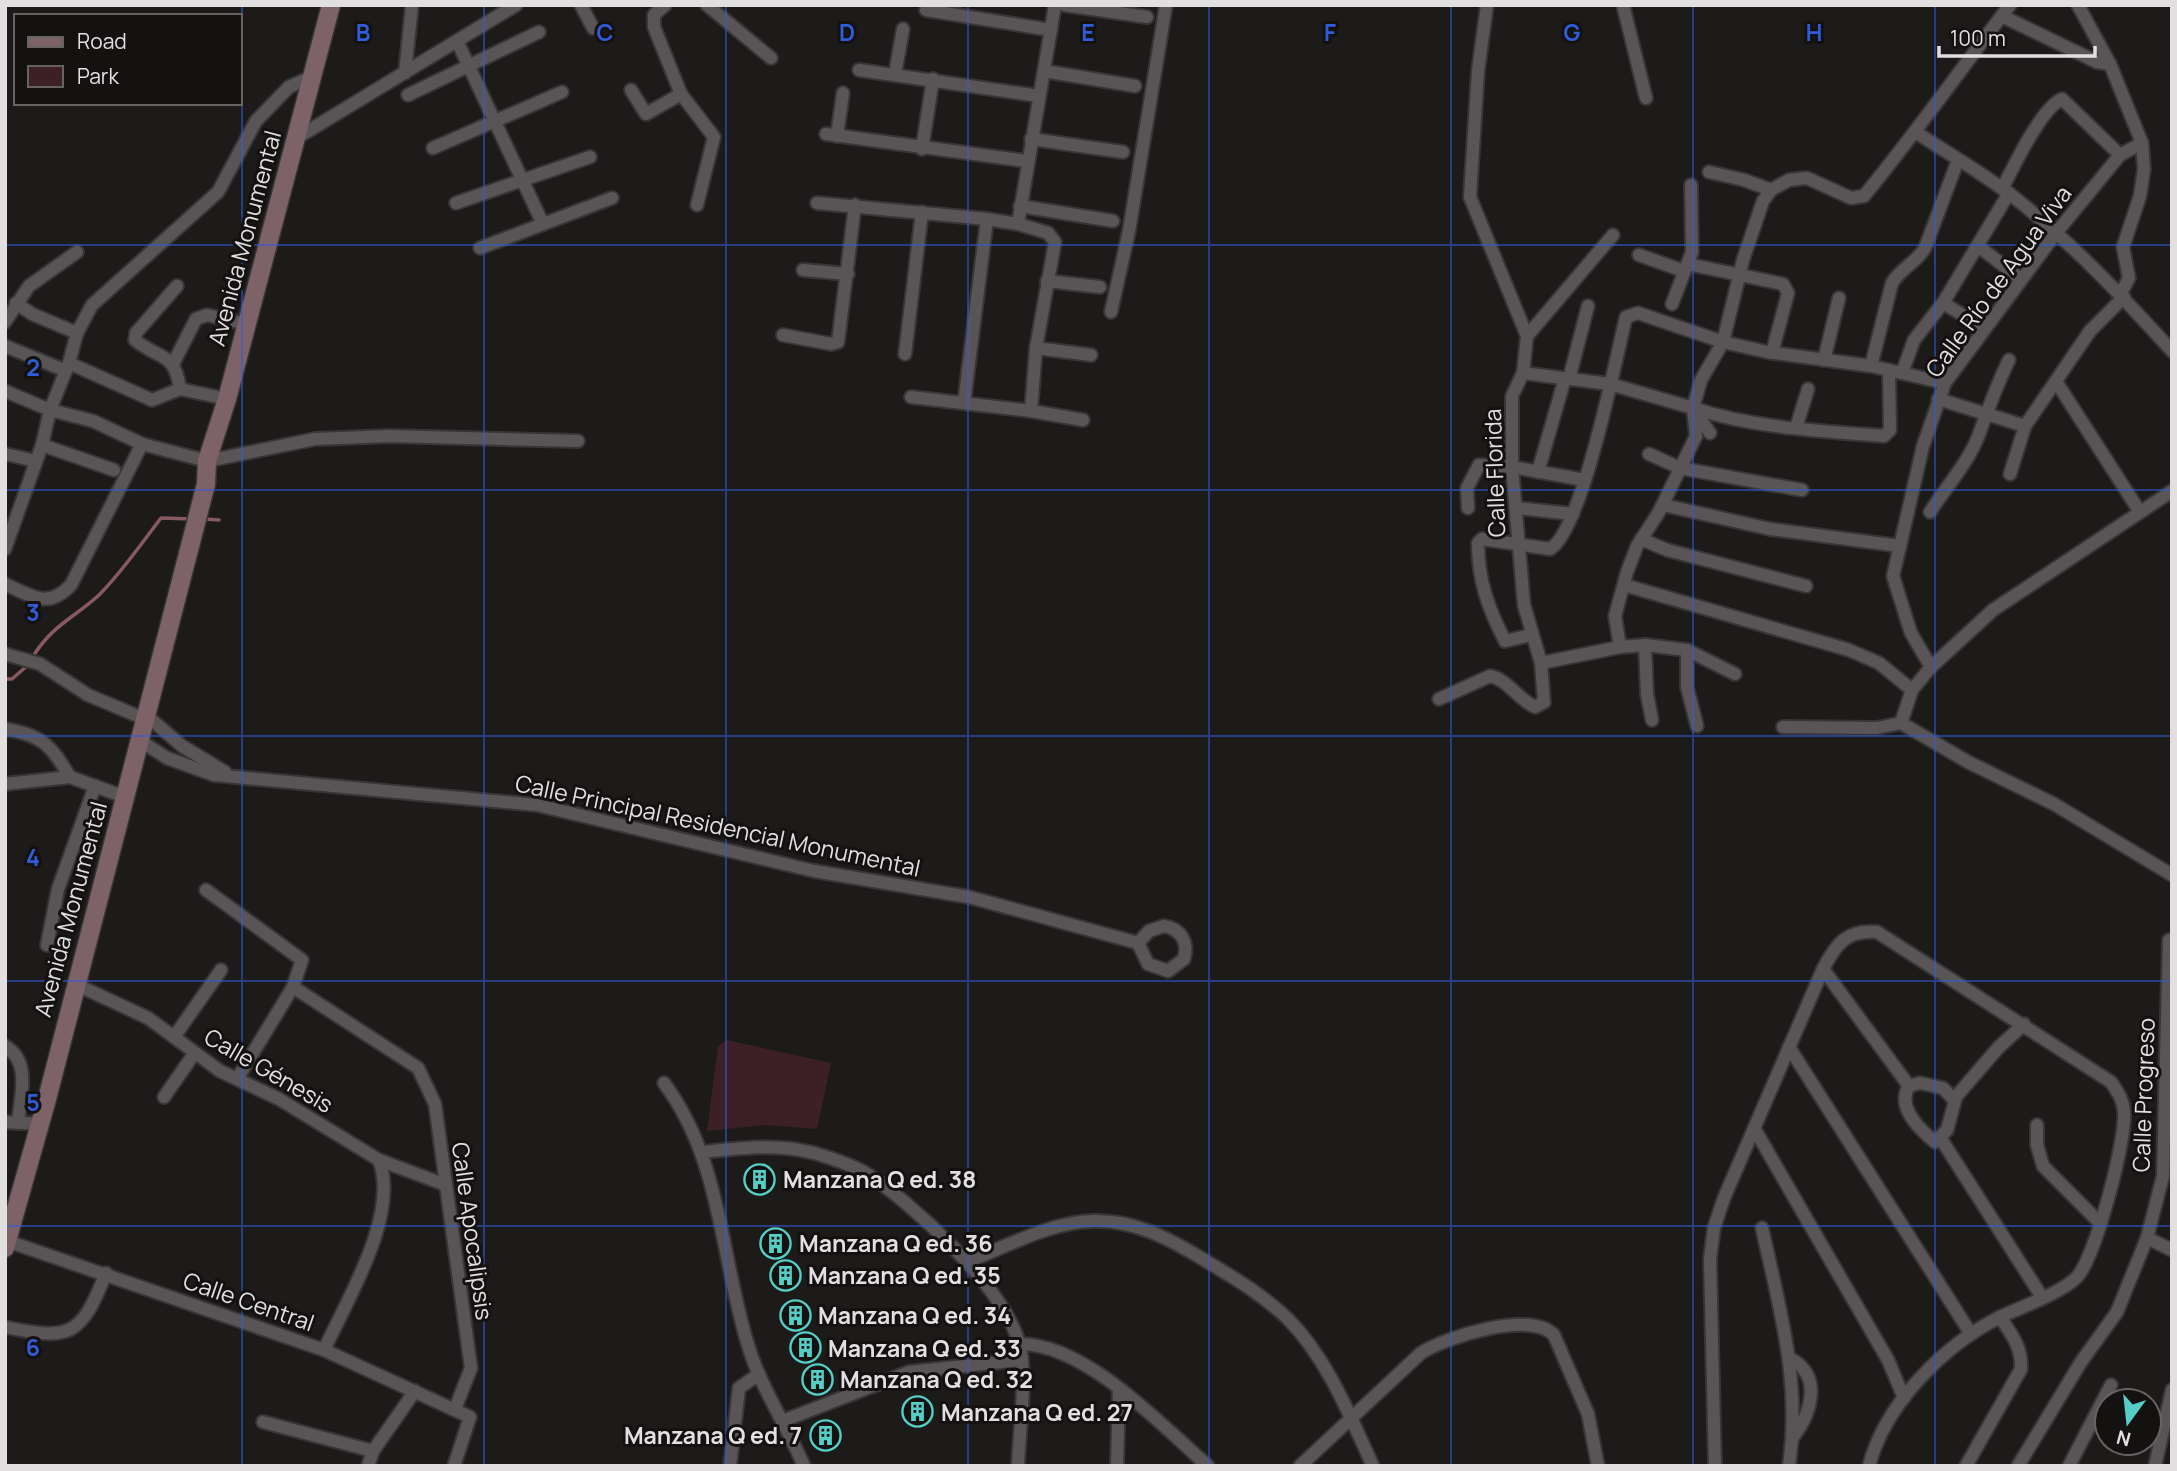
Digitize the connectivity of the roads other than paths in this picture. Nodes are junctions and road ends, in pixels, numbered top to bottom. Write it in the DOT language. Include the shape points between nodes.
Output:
graph roads {
  1 [pos="331,5"];
  2 [pos="412,5"];
  3 [pos="516,5"];
  4 [pos="581,5"];
  5 [pos="665,5"];
  6 [pos="707,5"];
  7 [pos="1055,5"];
  8 [pos="1064,5"];
  9 [pos="1166,5"];
  10 [pos="1487,5"];
  11 [pos="1623,5"];
  12 [pos="2010,5"];
  13 [pos="2078,5"];
  14 [pos="946,9"];
  15 [pos="926,10"];
  16 [pos="2002,16"];
  17 [pos="1147,17"];
  18 [pos="593,28"];
  19 [pos="904,29"];
  20 [pos="1051,30"];
  21 [pos="539,32"];
  22 [pos="457,41"];
  23 [pos="771,58"];
  24 [pos="2110,64"];
  25 [pos="470,66"];
  26 [pos="859,70"];
  27 [pos="1044,71"];
  28 [pos="405,73"];
  29 [pos="895,74"];
  30 [pos="311,76"];
  31 [pos="933,79"];
  32 [pos="1135,86"];
  33 [pos="631,90"];
  34 [pos="562,92"];
  35 [pos="843,93"];
  36 [pos="408,94"];
  37 [pos="681,94"];
  38 [pos="1039,96"];
  39 [pos="1646,98"];
  40 [pos="494,120"];
  41 [pos="1917,133"];
  42 [pos="295,139"];
  43 [pos="1031,139"];
  44 [pos="2142,143"];
  45 [pos="433,148"];
  46 [pos="922,149"];
  47 [pos="1123,152"];
  48 [pos="2120,155"];
  49 [pos="590,157"];
  50 [pos="1958,160"];
  51 [pos="1026,162"];
  52 [pos="1709,172"];
  53 [pos="524,182"];
  54 [pos="1691,185"];
  55 [pos="1771,190"];
  56 [pos="2005,191"];
  57 [pos="612,198"];
  58 [pos="817,202"];
  59 [pos="456,204"];
  60 [pos="697,205"];
  61 [pos="855,205"];
  62 [pos="1020,206"];
  63 [pos="922,212"];
  64 [pos="987,219"];
  65 [pos="1113,221"];
  66 [pos="543,224"];
  67 [pos="1018,224"];
  68 [pos="2056,233"];
  69 [pos="1613,235"];
  70 [pos="1978,246"];
  71 [pos="480,248"];
  72 [pos="77,252"];
  73 [pos="1639,255"];
  74 [pos="1686,267"];
  75 [pos="803,270"];
  76 [pos="848,274"];
  77 [pos="1740,274"];
  78 [pos="2021,279"];
  79 [pos="1047,281"];
  80 [pos="177,286"];
  81 [pos="1100,287"];
  82 [pos="2122,295"];
  83 [pos="1839,298"];
  84 [pos="16,303"];
  85 [pos="1943,303"];
  86 [pos="1672,304"];
  87 [pos="1588,306"];
  88 [pos="1111,312"];
  89 [pos="5,322"];
  90 [pos="246,324"];
  91 [pos="1984,328"];
  92 [pos="77,333"];
  93 [pos="783,334"];
  94 [pos="1527,336"];
  95 [pos="1723,342"];
  96 [pos="5,346"];
  97 [pos="1036,348"];
  98 [pos="2172,351"];
  99 [pos="1772,353"];
  100 [pos="905,354"];
  101 [pos="1091,355"];
  102 [pos="1824,360"];
  103 [pos="2009,360"];
  104 [pos="173,364"];
  105 [pos="1871,366"];
  106 [pos="66,367"];
  107 [pos="1895,371"];
  108 [pos="1523,373"];
  109 [pos="1567,379"];
  110 [pos="1945,383"];
  111 [pos="2057,383"];
  112 [pos="1610,384"];
  113 [pos="1808,388"];
  114 [pos="180,389"];
  115 [pos="5,391"];
  116 [pos="911,397"];
  117 [pos="227,399"];
  118 [pos="1938,399"];
  119 [pos="964,402"];
  120 [pos="1693,408"];
  121 [pos="50,410"];
  122 [pos="1031,411"];
  123 [pos="1984,413"];
  124 [pos="1083,420"];
  125 [pos="2025,426"];
  126 [pos="1796,428"];
  127 [pos="1710,433"];
  128 [pos="578,441"];
  129 [pos="142,444"];
  130 [pos="42,445"];
  131 [pos="5,454"];
  132 [pos="1649,454"];
  133 [pos="36,461"];
  134 [pos="207,461"];
  135 [pos="1512,467"];
  136 [pos="1679,468"];
  137 [pos="114,470"];
  138 [pos="1538,472"];
  139 [pos="2010,474"];
  140 [pos="1585,480"];
  141 [pos="1801,490"];
  142 [pos="2172,491"];
  143 [pos="1662,505"];
  144 [pos="1468,508"];
  145 [pos="1517,508"];
  146 [pos="1930,512"];
  147 [pos="2140,512"];
  148 [pos="1573,514"];
  149 [pos="1641,539"];
  150 [pos="1518,543"];
  151 [pos="1900,546"];
  152 [pos="5,549"];
  153 [pos="5,584"];
  154 [pos="1624,585"];
  155 [pos="1806,586"];
  156 [pos="1531,635"];
  157 [pos="1645,645"];
  158 [pos="1620,647"];
  159 [pos="1687,650"];
  160 [pos="5,654"];
  161 [pos="1541,663"];
  162 [pos="1931,667"];
  163 [pos="1735,674"];
  164 [pos="1912,690"];
  165 [pos="1439,699"];
  166 [pos="145,717"];
  167 [pos="1652,720"];
  168 [pos="1901,723"];
  169 [pos="1697,726"];
  170 [pos="1783,727"];
  171 [pos="5,729"];
  172 [pos="139,740"];
  173 [pos="182,746"];
  174 [pos="172,760"];
  175 [pos="70,777"];
  176 [pos="241,779"];
  177 [pos="5,784"];
  178 [pos="94,786"];
  179 [pos="125,797"];
  180 [pos="2172,875"];
  181 [pos="206,890"];
  182 [pos="2169,940"];
  183 [pos="1138,943"];
  184 [pos="47,945"];
  185 [pos="1823,969"];
  186 [pos="221,970"];
  187 [pos="75,984"];
  188 [pos="293,987"];
  189 [pos="2024,1024"];
  190 [pos="174,1037"];
  191 [pos="5,1046"];
  192 [pos="1789,1047"];
  193 [pos="194,1054"];
  194 [pos="237,1079"];
  195 [pos="664,1083"];
  196 [pos="1909,1086"];
  197 [pos="164,1097"];
  198 [pos="1954,1099"];
  199 [pos="11,1122"];
  200 [pos="40,1124"];
  201 [pos="2037,1125"];
  202 [pos="1754,1128"];
  203 [pos="1941,1139"];
  204 [pos="703,1152"];
  205 [pos="379,1160"];
  206 [pos="2167,1177"];
  207 [pos="446,1185"];
  208 [pos="2101,1223"];
  209 [pos="1762,1228"];
  210 [pos="2147,1238"];
  211 [pos="6,1244"];
  212 [pos="2172,1250"];
  213 [pos="966,1262"];
  214 [pos="106,1273"];
  215 [pos="2042,1297"];
  216 [pos="2000,1317"];
  217 [pos="5,1327"];
  218 [pos="1971,1334"];
  219 [pos="1020,1345"];
  220 [pos="324,1350"];
  221 [pos="1791,1359"];
  222 [pos="1020,1360"];
  223 [pos="759,1374"];
  224 [pos="2111,1385"];
  225 [pos="1119,1389"];
  226 [pos="2172,1390"];
  227 [pos="415,1391"];
  228 [pos="1904,1398"];
  229 [pos="454,1409"];
  230 [pos="1351,1417"];
  231 [pos="785,1420"];
  232 [pos="263,1422"];
  233 [pos="1793,1437"];
  234 [pos="373,1451"];
  235 [pos="368,1466"];
  236 [pos="455,1466"];
  237 [pos="730,1466"];
  238 [pos="804,1466"];
  239 [pos="1018,1466"];
  240 [pos="1117,1466"];
  241 [pos="1208,1466"];
  242 [pos="1300,1466"];
  243 [pos="1373,1466"];
  244 [pos="1598,1466"];
  245 [pos="1715,1466"];
  246 [pos="1789,1466"];
  247 [pos="1869,1466"];
  248 [pos="1966,1466"];
  249 [pos="2018,1466"];
  250 [pos="2069,1466"];
  251 [pos="2154,1466"];
  1 -- 30 [label="main road, Avenida Monumental"];
  2 -- 28 [label="street"];
  3 -- 22 [label="street"];
  4 -- 18 [label="street"];
  5 -- 37 [label="street" via="654,15 654,27"];
  6 -- 23 [label="street"];
  7 -- 20 [label="street"];
  8 -- 17 [label="street"];
  9 -- 88 [label="street"];
  10 -- 94 [label="street, Calle Florida" via="1470,197"];
  11 -- 39 [label="street"];
  12 -- 16 [label="street"];
  13 -- 24 [label="street"];
  14 -- 15 [label="street"];
  14 -- 20 [label="street"];
  16 -- 24 [label="street"];
  16 -- 41 [label="street" via="1931,107"];
  19 -- 29 [label="street"];
  20 -- 27 [label="street"];
  21 -- 25 [label="street"];
  22 -- 25 [label="street"];
  22 -- 28 [label="street"];
  24 -- 44 [label="street"];
  25 -- 36 [label="street"];
  25 -- 40 [label="street"];
  26 -- 29 [label="street"];
  27 -- 32 [label="street"];
  27 -- 38 [label="street"];
  28 -- 42 [label="street"];
  29 -- 31 [label="street"];
  30 -- 42 [label="main road, Avenida Monumental"];
  30 -- 92 [label="street" via="289,87 256,121 218,192 92,305"];
  31 -- 38 [label="street"];
  31 -- 46 [label="street"];
  33 -- 37 [label="street" via="646,114"];
  34 -- 40 [label="street"];
  35 -- 46 [label="street" via="831,135"];
  37 -- 60 [label="street" via="714,137"];
  38 -- 43 [label="street"];
  40 -- 45 [label="street"];
  40 -- 53 [label="street"];
  41 -- 50 [label="street"];
  41 -- 55 [label="street" via="1864,196 1851,198 1807,178 1789,180"];
  42 -- 90 [label="main road, Avenida Monumental"];
  43 -- 47 [label="street"];
  43 -- 51 [label="street"];
  44 -- 48 [label="street, Calle Río de Agua Viva"];
  44 -- 82 [label="street" via="2144,169 2123,247 2129,278"];
  46 -- 51 [label="street"];
  48 -- 56 [label="street" via="2062,99 2033,135"];
  48 -- 68 [label="street, Calle Río de Agua Viva"];
  49 -- 53 [label="street"];
  50 -- 56 [label="street"];
  50 -- 105 [label="street" via="1925,248 1892,283"];
  51 -- 62 [label="street"];
  52 -- 55 [label="street"];
  53 -- 59 [label="street"];
  53 -- 66 [label="street"];
  54 -- 74 [label="street" via="1692,251"];
  55 -- 77 [label="street" via="1763,201"];
  56 -- 68 [label="street"];
  56 -- 70 [label="street"];
  57 -- 66 [label="street"];
  58 -- 61 [label="street"];
  61 -- 63 [label="street"];
  61 -- 76 [label="street"];
  62 -- 65 [label="street"];
  62 -- 67 [label="street"];
  63 -- 64 [label="street"];
  63 -- 100 [label="street"];
  64 -- 67 [label="street"];
  64 -- 119 [label="street"];
  66 -- 71 [label="street"];
  67 -- 79 [label="street" via="1053,236"];
  68 -- 78 [label="street, Calle Río de Agua Viva"];
  68 -- 82 [label="street"];
  69 -- 94 [label="street"];
  70 -- 78 [label="street"];
  70 -- 85 [label="street"];
  72 -- 84 [label="street" via="29,286"];
  73 -- 74 [label="street"];
  74 -- 77 [label="street"];
  74 -- 86 [label="street"];
  75 -- 76 [label="street"];
  76 -- 93 [label="street" via="838,341 831,344"];
  77 -- 95 [label="street"];
  77 -- 99 [label="street" via="1783,284 1788,293"];
  78 -- 91 [label="street, Calle Río de Agua Viva"];
  79 -- 81 [label="street"];
  79 -- 97 [label="street"];
  80 -- 104 [label="street" via="135,333 141,345"];
  82 -- 98 [label="street"];
  82 -- 111 [label="street" via="2090,331"];
  83 -- 102 [label="street"];
  84 -- 89 [label="street"];
  84 -- 92 [label="street"];
  85 -- 91 [label="street"];
  85 -- 107 [label="street"];
  87 -- 109 [label="street"];
  90 -- 104 [label="street" via="208,315 196,319"];
  90 -- 117 [label="main road, Avenida Monumental"];
  91 -- 110 [label="street, Calle Río de Agua Viva"];
  92 -- 106 [label="street"];
  94 -- 108 [label="street, Calle Florida"];
  95 -- 99 [label="street"];
  95 -- 112 [label="street" via="1638,313 1626,317"];
  95 -- 120 [label="street" via="1701,380"];
  96 -- 106 [label="street"];
  97 -- 101 [label="street"];
  97 -- 122 [label="street"];
  99 -- 102 [label="street"];
  102 -- 105 [label="street"];
  103 -- 123 [label="street"];
  104 -- 114 [label="street"];
  105 -- 107 [label="street"];
  106 -- 114 [label="street" via="152,400"];
  106 -- 121 [label="street"];
  107 -- 110 [label="street"];
  107 -- 126 [label="street" via="1890,430 1884,436"];
  108 -- 109 [label="street"];
  108 -- 135 [label="street, Calle Florida" via="1512,396"];
  109 -- 112 [label="street"];
  109 -- 138 [label="street"];
  110 -- 118 [label="street, Calle Río de Agua Viva"];
  111 -- 125 [label="street"];
  111 -- 147 [label="street"];
  112 -- 120 [label="street"];
  112 -- 140 [label="street"];
  113 -- 126 [label="street"];
  114 -- 117 [label="street"];
  115 -- 121 [label="street"];
  116 -- 119 [label="street"];
  117 -- 134 [label="main road, Avenida Monumental"];
  118 -- 123 [label="street"];
  118 -- 151 [label="street, Calle Río de Agua Viva"];
  119 -- 122 [label="street"];
  120 -- 126 [label="street"];
  120 -- 127 [label="street"];
  120 -- 136 [label="street" via="1696,436"];
  121 -- 129 [label="street" via="93,421"];
  121 -- 130 [label="street"];
  122 -- 124 [label="street"];
  123 -- 125 [label="street"];
  123 -- 146 [label="street" via="1966,461"];
  125 -- 139 [label="street"];
  128 -- 134 [label="street" via="390,436 316,439"];
  129 -- 134 [label="street"];
  129 -- 153 [label="street" via="71,585 58,599 48,600"];
  130 -- 133 [label="street"];
  130 -- 137 [label="street"];
  131 -- 133 [label="street"];
  132 -- 136 [label="street"];
  133 -- 152 [label="street"];
  134 -- 166 [label="main road, Avenida Monumental" via="206,484"];
  135 -- 138 [label="street"];
  135 -- 144 [label="street" via="1479,465 1467,488"];
  135 -- 145 [label="street, Calle Florida"];
  136 -- 141 [label="street"];
  136 -- 143 [label="street"];
  138 -- 140 [label="street"];
  140 -- 148 [label="street"];
  142 -- 147 [label="street"];
  143 -- 149 [label="street"];
  143 -- 151 [label="street" via="1770,529"];
  145 -- 148 [label="street"];
  145 -- 150 [label="street, Calle Florida"];
  147 -- 162 [label="street" via="1993,610"];
  148 -- 150 [label="street" via="1550,549"];
  149 -- 154 [label="street"];
  149 -- 155 [label="street"];
  150 -- 156 [label="street, Calle Florida"];
  150 -- 156 [label="street" via="1482,539 1478,572 1483,595 1505,641"];
  151 -- 162 [label="street, Calle Río de Agua Viva" via="1893,576 1898,597 1911,634"];
  154 -- 158 [label="street" via="1615,616"];
  154 -- 164 [label="street" via="1849,650 1878,663"];
  156 -- 161 [label="street, Calle Florida"];
  157 -- 158 [label="street"];
  157 -- 159 [label="street"];
  157 -- 167 [label="street"];
  158 -- 161 [label="street"];
  159 -- 163 [label="street"];
  159 -- 169 [label="street" via="1687,687"];
  160 -- 166 [label="street, Calle Principal Residencial Monumental" via="40,664 88,695"];
  161 -- 165 [label="street, Calle Florida" via="1544,702 1535,707 1490,676"];
  162 -- 164 [label="street"];
  164 -- 168 [label="street"];
  166 -- 172 [label="main road, Avenida Monumental"];
  166 -- 173 [label="street, Calle Principal Residencial Monumental"];
  168 -- 170 [label="street" via="1877,728"];
  168 -- 180 [label="street" via="2054,804"];
  171 -- 175 [label="street" via="50,745"];
  172 -- 174 [label="street, Calle Principal Residencial Monumental"];
  172 -- 179 [label="main road, Avenida Monumental"];
  173 -- 174 [label="street"];
  173 -- 176 [label="street, Calle Principal Residencial Monumental"];
  174 -- 176 [label="street, Calle Principal Residencial Monumental" via="195,770"];
  175 -- 177 [label="street"];
  175 -- 178 [label="street"];
  176 -- 183 [label="street, Calle Principal Residencial Monumental" via="537,805 814,871 969,897"];
  178 -- 179 [label="street"];
  178 -- 184 [label="street" via="58,888"];
  179 -- 187 [label="main road, Avenida Monumental"];
  181 -- 188 [label="street" via="302,960"];
  182 -- 206 [label="street, Calle Progreso"];
  185 -- 189 [label="street" via="1836,944 1849,935 1877,932"];
  185 -- 192 [label="street"];
  185 -- 196 [label="street"];
  186 -- 190 [label="street"];
  187 -- 190 [label="street, Calle Génesis" via="148,1018"];
  187 -- 200 [label="main road, Avenida Monumental"];
  188 -- 194 [label="street"];
  188 -- 207 [label="street, Calle Apocalipsis" via="423,1075 435,1104"];
  189 -- 198 [label="street"];
  189 -- 208 [label="street" via="2111,1082 2121,1097 2124,1128"];
  190 -- 193 [label="street, Calle Génesis"];
  191 -- 199 [label="street" via="19,1058 22,1068"];
  192 -- 202 [label="street"];
  192 -- 218 [label="street"];
  193 -- 194 [label="street, Calle Génesis"];
  193 -- 197 [label="street"];
  194 -- 205 [label="street, Calle Génesis"];
  195 -- 204 [label="street"];
  196 -- 198 [label="street" via="1920,1083 1943,1088"];
  196 -- 203 [label="street" via="1905,1093 1910,1115 1935,1142"];
  198 -- 203 [label="street"];
  199 -- 200 [label="street"];
  200 -- 211 [label="main road, Avenida Monumental"];
  201 -- 208 [label="street" via="2043,1166"];
  202 -- 228 [label="street" via="1888,1360"];
  202 -- 245 [label="street" via="1724,1198 1710,1259"];
  203 -- 215 [label="street"];
  204 -- 213 [label="street" via="785,1147 862,1171"];
  204 -- 223 [label="street" via="748,1346"];
  205 -- 207 [label="street, Calle Génesis"];
  205 -- 220 [label="street" via="385,1188 381,1221"];
  206 -- 210 [label="street, Calle Progreso"];
  207 -- 229 [label="street, Calle Apocalipsis" via="471,1368"];
  208 -- 215 [label="street" via="2086,1266 2075,1279"];
  209 -- 221 [label="street"];
  210 -- 212 [label="street"];
  210 -- 249 [label="street, Calle Progreso" via="2117,1312"];
  211 -- 214 [label="street, Calle Central"];
  213 -- 219 [label="street" via="1008,1319"];
  213 -- 230 [label="street" via="1089,1221 1142,1227 1222,1270 1288,1320 1329,1373"];
  214 -- 217 [label="street" via="79,1324 54,1335"];
  214 -- 220 [label="street, Calle Central"];
  215 -- 216 [label="street"];
  216 -- 218 [label="street"];
  216 -- 248 [label="street" via="2017,1342 2021,1369"];
  218 -- 228 [label="street"];
  219 -- 222 [label="street"];
  219 -- 225 [label="street" via="1044,1346"];
  220 -- 227 [label="street, Calle Central"];
  221 -- 233 [label="street"];
  221 -- 233 [label="street" via="1805,1371 1811,1394 1805,1422"];
  222 -- 231 [label="street" via="909,1372"];
  222 -- 239 [label="street"];
  223 -- 231 [label="street"];
  223 -- 237 [label="street" via="739,1388"];
  224 -- 250 [label="street"];
  225 -- 240 [label="street"];
  225 -- 241 [label="street"];
  226 -- 251 [label="street"];
  227 -- 229 [label="street, Calle Central"];
  227 -- 234 [label="street"];
  228 -- 247 [label="street" via="1872,1452"];
  229 -- 236 [label="street, Calle Central" via="470,1417"];
  230 -- 242 [label="street"];
  230 -- 243 [label="street"];
  230 -- 244 [label="street" via="1442,1339 1539,1326 1553,1335 1588,1414"];
  231 -- 238 [label="street"];
  232 -- 234 [label="street"];
  233 -- 246 [label="street"];
  234 -- 235 [label="street"];
}
